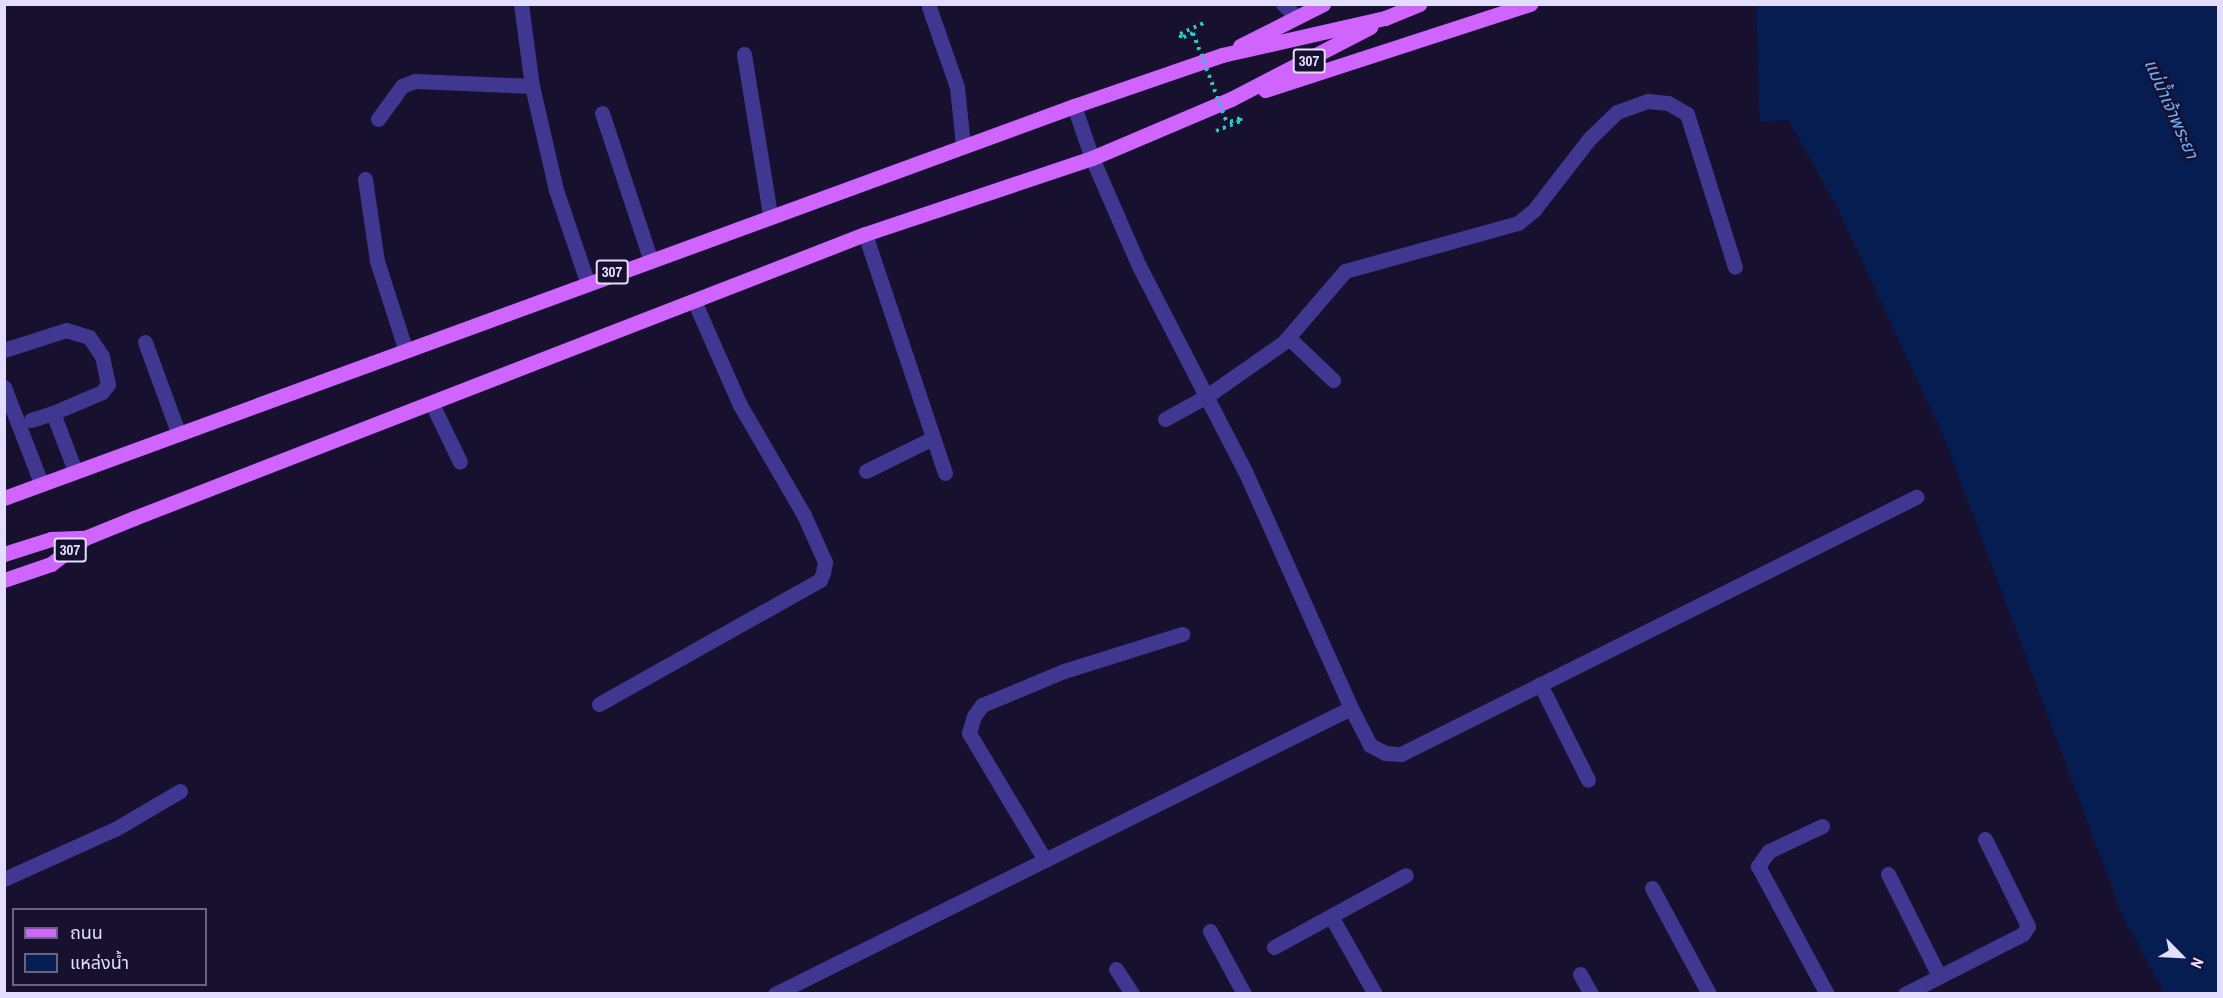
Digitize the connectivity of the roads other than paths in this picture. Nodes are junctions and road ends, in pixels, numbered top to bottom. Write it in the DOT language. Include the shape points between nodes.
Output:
graph roads {
  1 [pos="521,4"];
  2 [pos="1283,4"];
  3 [pos="1323,4"];
  4 [pos="1419,4"];
  5 [pos="1530,4"];
  6 [pos="929,7"];
  7 [pos="1296,17"];
  8 [pos="1385,18"];
  9 [pos="744,54"];
  10 [pos="1222,55"];
  11 [pos="532,86"];
  12 [pos="1231,99"];
  13 [pos="1074,106"];
  14 [pos="602,113"];
  15 [pos="378,119"];
  16 [pos="963,145"];
  17 [pos="1092,158"];
  18 [pos="364,179"];
  19 [pos="770,215"];
  20 [pos="865,234"];
  21 [pos="650,258"];
  22 [pos="1735,267"];
  23 [pos="587,281"];
  24 [pos="695,303"];
  25 [pos="1289,338"];
  26 [pos="145,342"];
  27 [pos="405,348"];
  28 [pos="4,350"];
  29 [pos="1334,380"];
  30 [pos="4,387"];
  31 [pos="1207,396"];
  32 [pos="432,404"];
  33 [pos="53,412"];
  34 [pos="1165,418"];
  35 [pos="30,420"];
  36 [pos="178,432"];
  37 [pos="933,438"];
  38 [pos="460,462"];
  39 [pos="75,471"];
  40 [pos="866,471"];
  41 [pos="945,473"];
  42 [pos="41,483"];
  43 [pos="1916,497"];
  44 [pos="4,498"];
  45 [pos="85,538"];
  46 [pos="4,554"];
  47 [pos="4,580"];
  48 [pos="1182,634"];
  49 [pos="1540,684"];
  50 [pos="599,704"];
  51 [pos="1351,708"];
  52 [pos="1588,780"];
  53 [pos="180,791"];
  54 [pos="1822,826"];
  55 [pos="1985,839"];
  56 [pos="1045,860"];
  57 [pos="1888,874"];
  58 [pos="1406,875"];
  59 [pos="4,879"];
  60 [pos="1652,888"];
  61 [pos="1332,918"];
  62 [pos="1210,931"];
  63 [pos="1274,947"];
  64 [pos="1116,969"];
  65 [pos="1580,974"];
  66 [pos="1939,976"];
  67 [pos="775,993"];
  68 [pos="1132,993"];
  69 [pos="1244,993"];
  70 [pos="1375,993"];
  71 [pos="1591,993"];
  72 [pos="1709,993"];
  73 [pos="1827,993"];
  74 [pos="1905,993"];
  1 -- 11 [label="street"];
  2 -- 7 [label="street"];
  3 -- 7 [label="main road"];
  4 -- 8 [label="main road, 307"];
  5 -- 12 [label="main road" via="1296,82"];
  6 -- 16 [label="street" via="957,87"];
  7 -- 10 [label="main road"];
  8 -- 10 [label="main road, 307"];
  8 -- 12 [label="main road, 307"];
  9 -- 19 [label="street"];
  10 -- 13 [label="main road, 307"];
  11 -- 15 [label="street" via="415,81 396,92"];
  11 -- 23 [label="street" via="556,190"];
  12 -- 17 [label="main road, 307"];
  13 -- 16 [label="main road, 307"];
  13 -- 17 [label="street"];
  14 -- 21 [label="street"];
  16 -- 19 [label="main road, 307"];
  17 -- 20 [label="main road, 307"];
  17 -- 31 [label="street" via="1139,266"];
  18 -- 27 [label="street" via="377,261"];
  19 -- 21 [label="main road, 307"];
  20 -- 24 [label="main road, 307"];
  20 -- 37 [label="street"];
  21 -- 23 [label="main road, 307"];
  22 -- 25 [label="street" via="1687,114 1668,103 1648,101 1617,112 1589,139 1534,210 1518,223 1344,271"];
  23 -- 27 [label="main road, 307"];
  24 -- 32 [label="main road, 307"];
  24 -- 50 [label="street" via="740,405 804,515 825,562 824,573 820,580"];
  25 -- 29 [label="street"];
  25 -- 31 [label="street"];
  26 -- 36 [label="street"];
  27 -- 36 [label="main road, 307"];
  28 -- 33 [label="street" via="66,330 89,337 102,356 108,384 102,392"];
  30 -- 42 [label="street"];
  31 -- 34 [label="street"];
  31 -- 51 [label="street" via="1245,471"];
  32 -- 38 [label="street"];
  32 -- 45 [label="main road, 307"];
  33 -- 35 [label="street"];
  33 -- 39 [label="street"];
  36 -- 39 [label="main road, 307"];
  37 -- 40 [label="street"];
  37 -- 41 [label="street"];
  39 -- 42 [label="main road, 307"];
  42 -- 44 [label="main road, 307"];
  43 -- 49 [label="street"];
  45 -- 46 [label="main road" via="51,539"];
  45 -- 47 [label="main road, 307" via="51,564"];
  48 -- 56 [label="street" via="1064,671 982,705 974,716 969,733"];
  49 -- 51 [label="street" via="1401,754 1385,753 1370,746"];
  49 -- 52 [label="street"];
  51 -- 56 [label="street"];
  53 -- 59 [label="street" via="117,828"];
  54 -- 73 [label="street" via="1769,851 1758,866"];
  55 -- 66 [label="street" via="2028,926 2023,934"];
  56 -- 67 [label="street"];
  57 -- 66 [label="street"];
  58 -- 61 [label="street"];
  60 -- 72 [label="street"];
  61 -- 63 [label="street"];
  61 -- 70 [label="street"];
  62 -- 69 [label="street"];
  64 -- 68 [label="street"];
  65 -- 71 [label="street"];
  66 -- 74 [label="street"];
}
